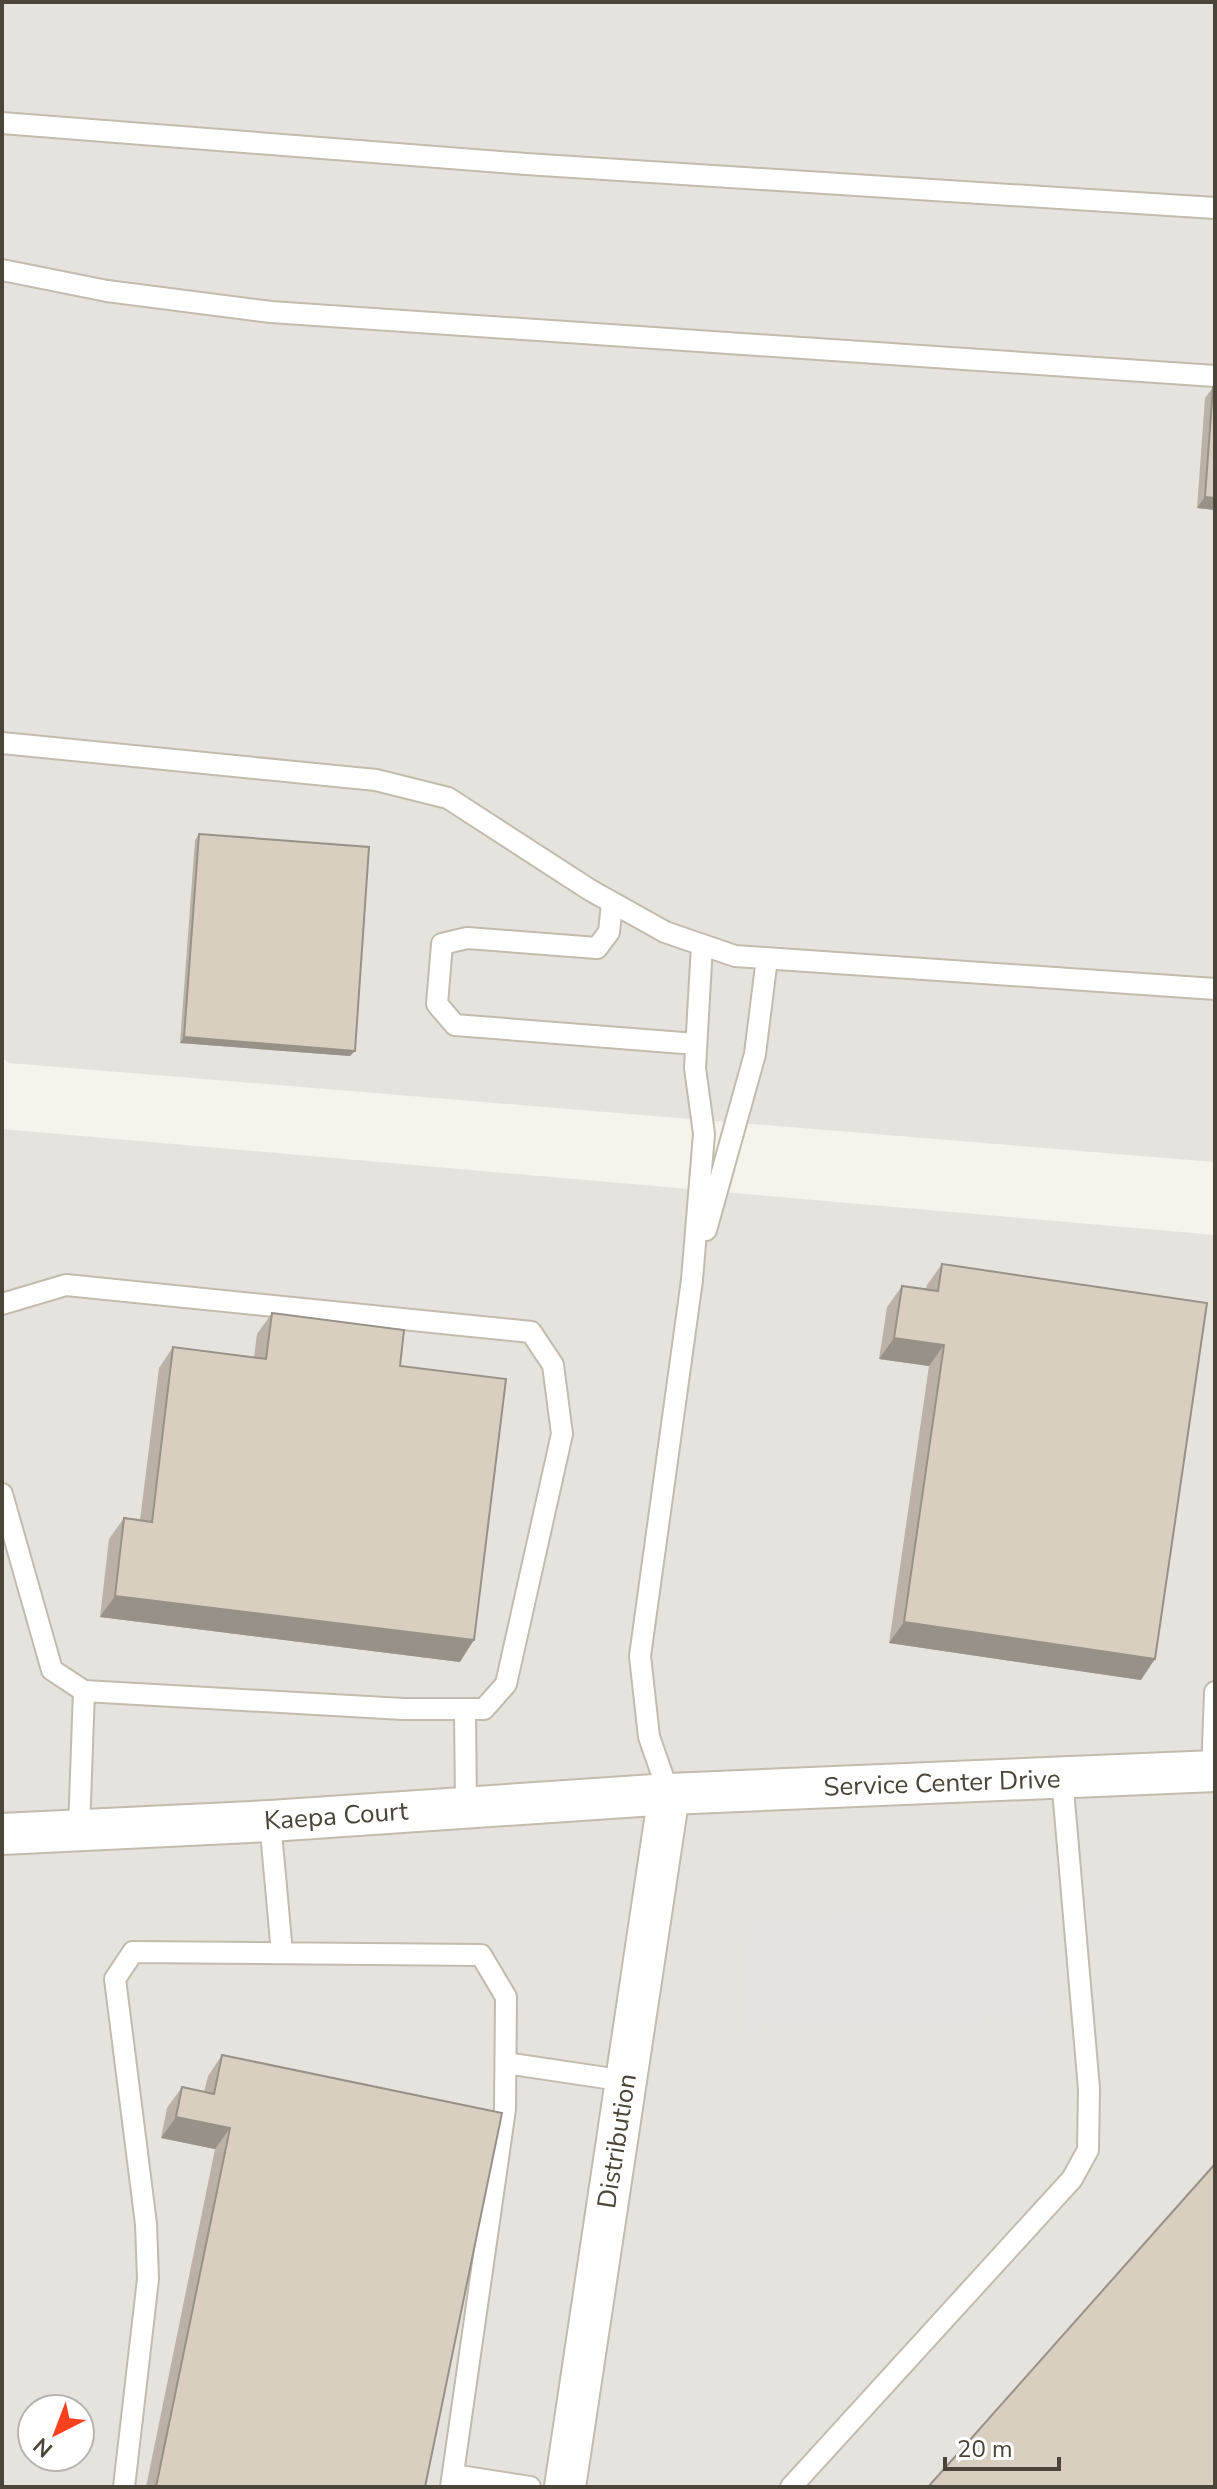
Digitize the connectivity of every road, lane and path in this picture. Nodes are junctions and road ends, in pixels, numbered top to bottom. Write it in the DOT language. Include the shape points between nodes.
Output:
graph roads {
  1 [pos="2,123"];
  2 [pos="1215,208"];
  3 [pos="2,270"];
  4 [pos="1215,376"];
  5 [pos="2,743"];
  6 [pos="612,903"];
  7 [pos="702,945"];
  8 [pos="767,958"];
  9 [pos="1215,989"];
  10 [pos="696,1044"];
  11 [pos="692,1280"];
  12 [pos="2,1304"];
  13 [pos="2,1494"];
  14 [pos="84,1691"];
  15 [pos="1215,1692"];
  16 [pos="465,1709"];
  17 [pos="1214,1772"];
  18 [pos="1062,1778"];
  19 [pos="669,1794"];
  20 [pos="466,1807"];
  21 [pos="270,1821"];
  22 [pos="79,1830"];
  23 [pos="2,1834"];
  24 [pos="282,1953"];
  25 [pos="506,2063"];
  26 [pos="626,2081"];
  27 [pos="452,2481"];
  28 [pos="124,2487"];
  29 [pos="530,2487"];
  30 [pos="565,2487"];
  31 [pos="791,2487"];
  1 -- 2 [label="lane" via="526,164"];
  3 -- 4 [label="lane" via="107,291 271,312"];
  5 -- 6 [label="lane" via="376,780 448,798"];
  6 -- 7 [label="lane"];
  6 -- 10 [label="lane" via="609,932 597,948 467,938 442,944 437,1004 455,1025"];
  7 -- 8 [label="lane" via="735,956"];
  7 -- 10 [label="lane"];
  8 -- 9 [label="lane"];
  8 -- 11 [label="lane" via="755,1054"];
  10 -- 11 [label="lane" via="704,1134"];
  11 -- 19 [label="lane" via="640,1656 649,1737"];
  12 -- 16 [label="lane" via="66,1285 531,1332 553,1365 562,1434 506,1684 484,1709"];
  13 -- 14 [label="lane" via="52,1670"];
  14 -- 16 [label="lane"];
  14 -- 22 [label="lane"];
  15 -- 17 [label="lane"];
  16 -- 20 [label="lane"];
  17 -- 18 [label="street, Service Center Drive"];
  18 -- 19 [label="street, Service Center Drive"];
  18 -- 31 [label="lane" via="1089,2089 1088,2150 1072,2179"];
  19 -- 20 [label="street, Kaepa Court"];
  19 -- 26 [label="street, Distribution"];
  20 -- 21 [label="street, Kaepa Court"];
  21 -- 22 [label="street, Kaepa Court"];
  21 -- 24 [label="lane"];
  22 -- 23 [label="street, Kaepa Court"];
  24 -- 25 [label="lane" via="481,1955 506,1997"];
  24 -- 28 [label="lane" via="133,1952 115,1979 146,2224 148,2279"];
  25 -- 26 [label="lane"];
  25 -- 27 [label="lane" via="505,2109"];
  26 -- 30 [label="street, Distribution"];
  27 -- 29 [label="lane"];
}
